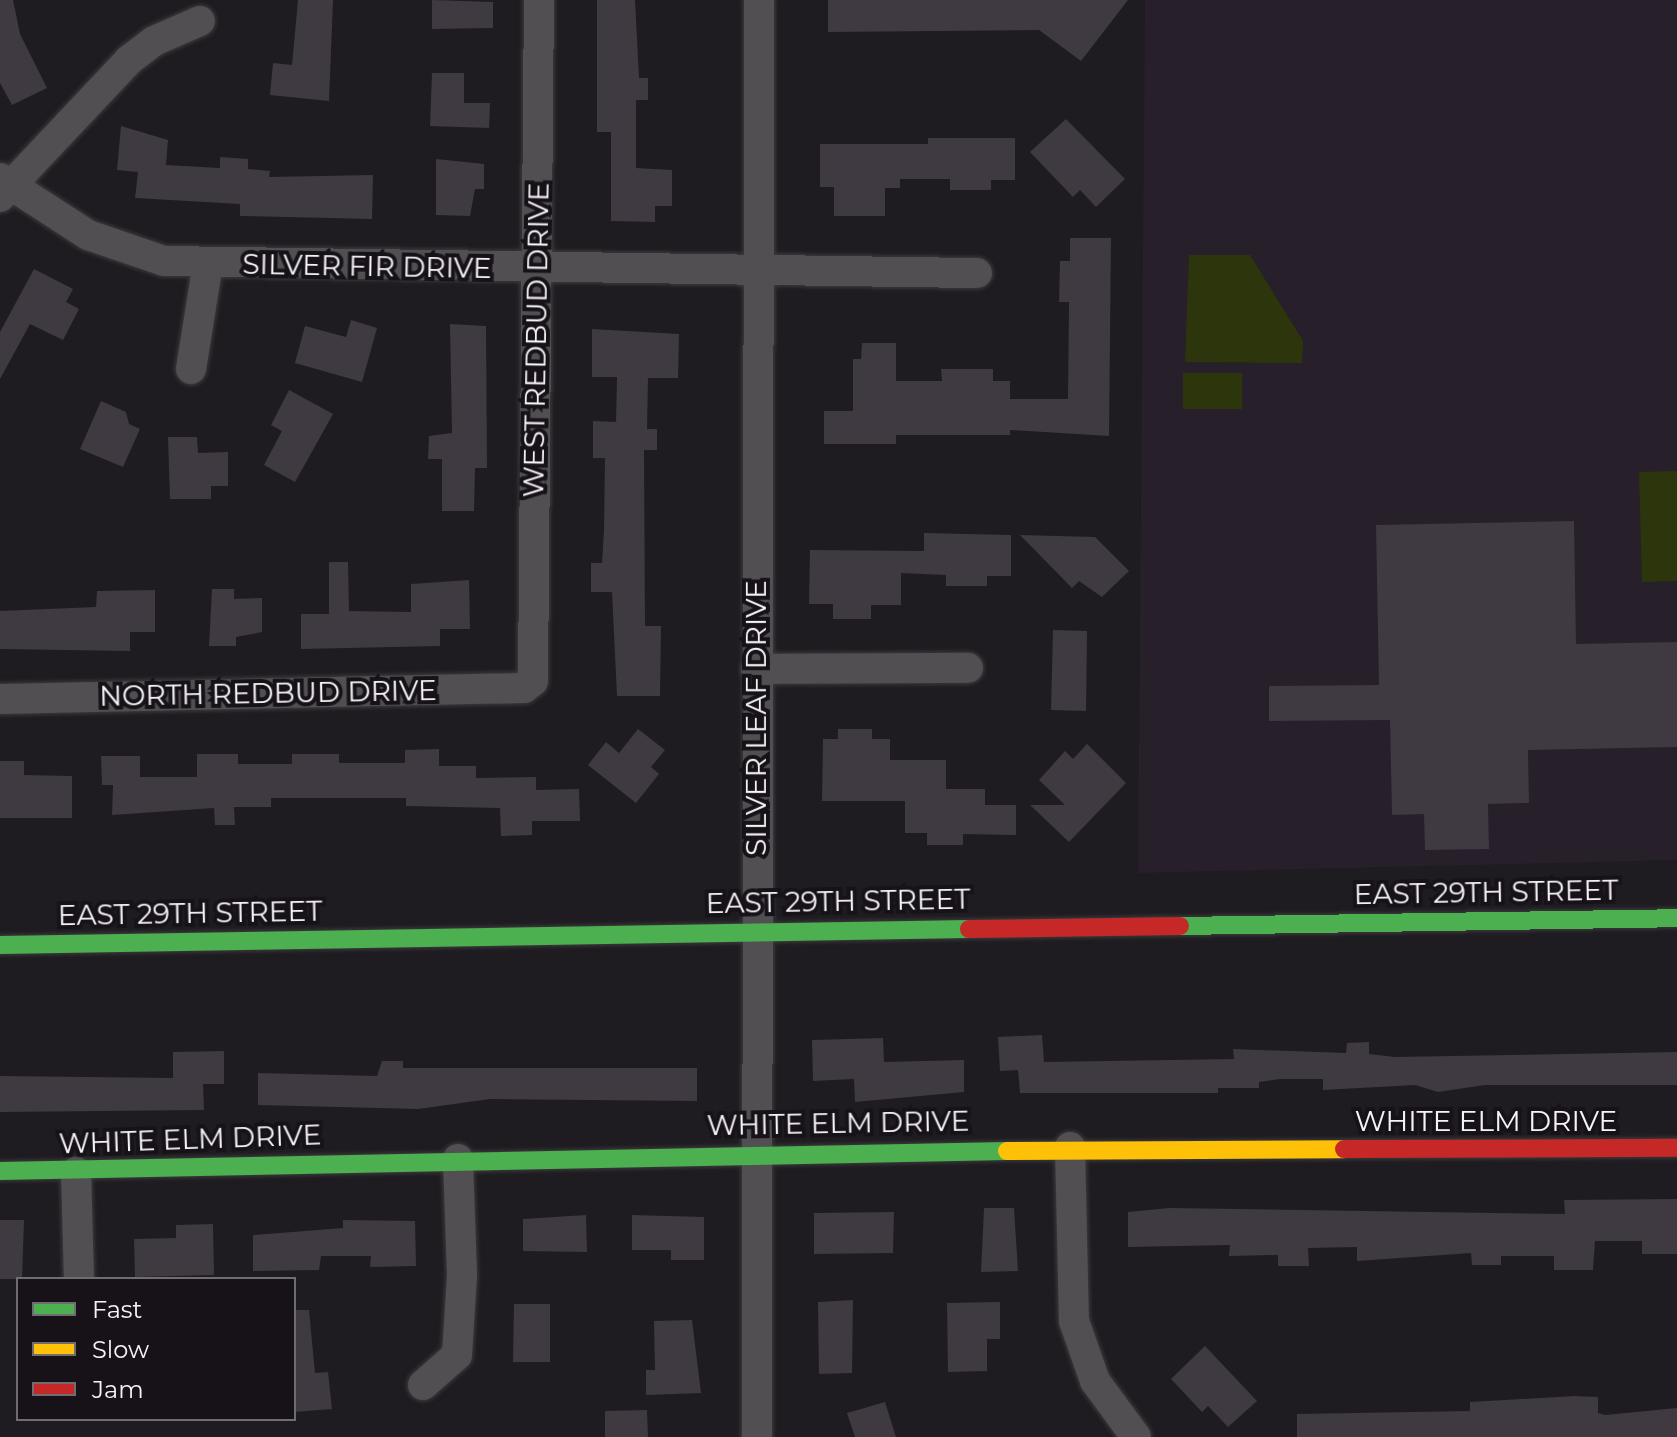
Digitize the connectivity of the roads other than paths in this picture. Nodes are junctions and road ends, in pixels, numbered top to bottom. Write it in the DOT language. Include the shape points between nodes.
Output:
graph roads {
  1 [pos="539,0"];
  2 [pos="759,0"];
  3 [pos="200,21"];
  4 [pos="3,188"];
  5 [pos="208,263"];
  6 [pos="536,270"];
  7 [pos="754,272"];
  8 [pos="977,273"];
  9 [pos="191,369"];
  10 [pos="968,668"];
  11 [pos="756,669"];
  12 [pos="533,681"];
  13 [pos="0,699"];
  14 [pos="1677,918"];
  15 [pos="757,930"];
  16 [pos="0,945"];
  17 [pos="1070,1147"];
  18 [pos="1677,1148"];
  19 [pos="754,1152"];
  20 [pos="458,1159"];
  21 [pos="0,1171"];
  22 [pos="76,1172"];
  23 [pos="79,1277"];
  24 [pos="423,1385"];
  25 [pos="757,1437"];
  26 [pos="1136,1437"];
  1 -- 6 [label="street, WEST REDBUD DRIVE"];
  2 -- 7 [label="street, SILVER LEAF DRIVE"];
  3 -- 4 [label="street" via="154,41 129,60"];
  4 -- 5 [label="street, SILVER FIR DRIVE" via="88,235 136,253"];
  5 -- 6 [label="street, SILVER FIR DRIVE"];
  5 -- 9 [label="street"];
  6 -- 7 [label="street, SILVER FIR DRIVE"];
  6 -- 12 [label="street, WEST REDBUD DRIVE"];
  7 -- 8 [label="street, SILVER FIR DRIVE"];
  7 -- 11 [label="street, SILVER LEAF DRIVE"];
  10 -- 11 [label="street"];
  11 -- 15 [label="street, SILVER LEAF DRIVE"];
  12 -- 13 [label="street, NORTH REDBUD DRIVE" via="524,688"];
  14 -- 15 [label="street, EAST 29TH STREET"];
  15 -- 16 [label="street, EAST 29TH STREET"];
  15 -- 19 [label="street, SILVER LEAF DRIVE"];
  17 -- 18 [label="street, WHITE ELM DRIVE"];
  17 -- 19 [label="street, WHITE ELM DRIVE"];
  17 -- 26 [label="street" via="1074,1321 1095,1381"];
  19 -- 20 [label="street, WHITE ELM DRIVE"];
  19 -- 25 [label="street, SILVER LEAF DRIVE"];
  20 -- 22 [label="street, WHITE ELM DRIVE"];
  20 -- 24 [label="street" via="462,1275 457,1355"];
  21 -- 22 [label="street, WHITE ELM DRIVE"];
  22 -- 23 [label="street"];
}
